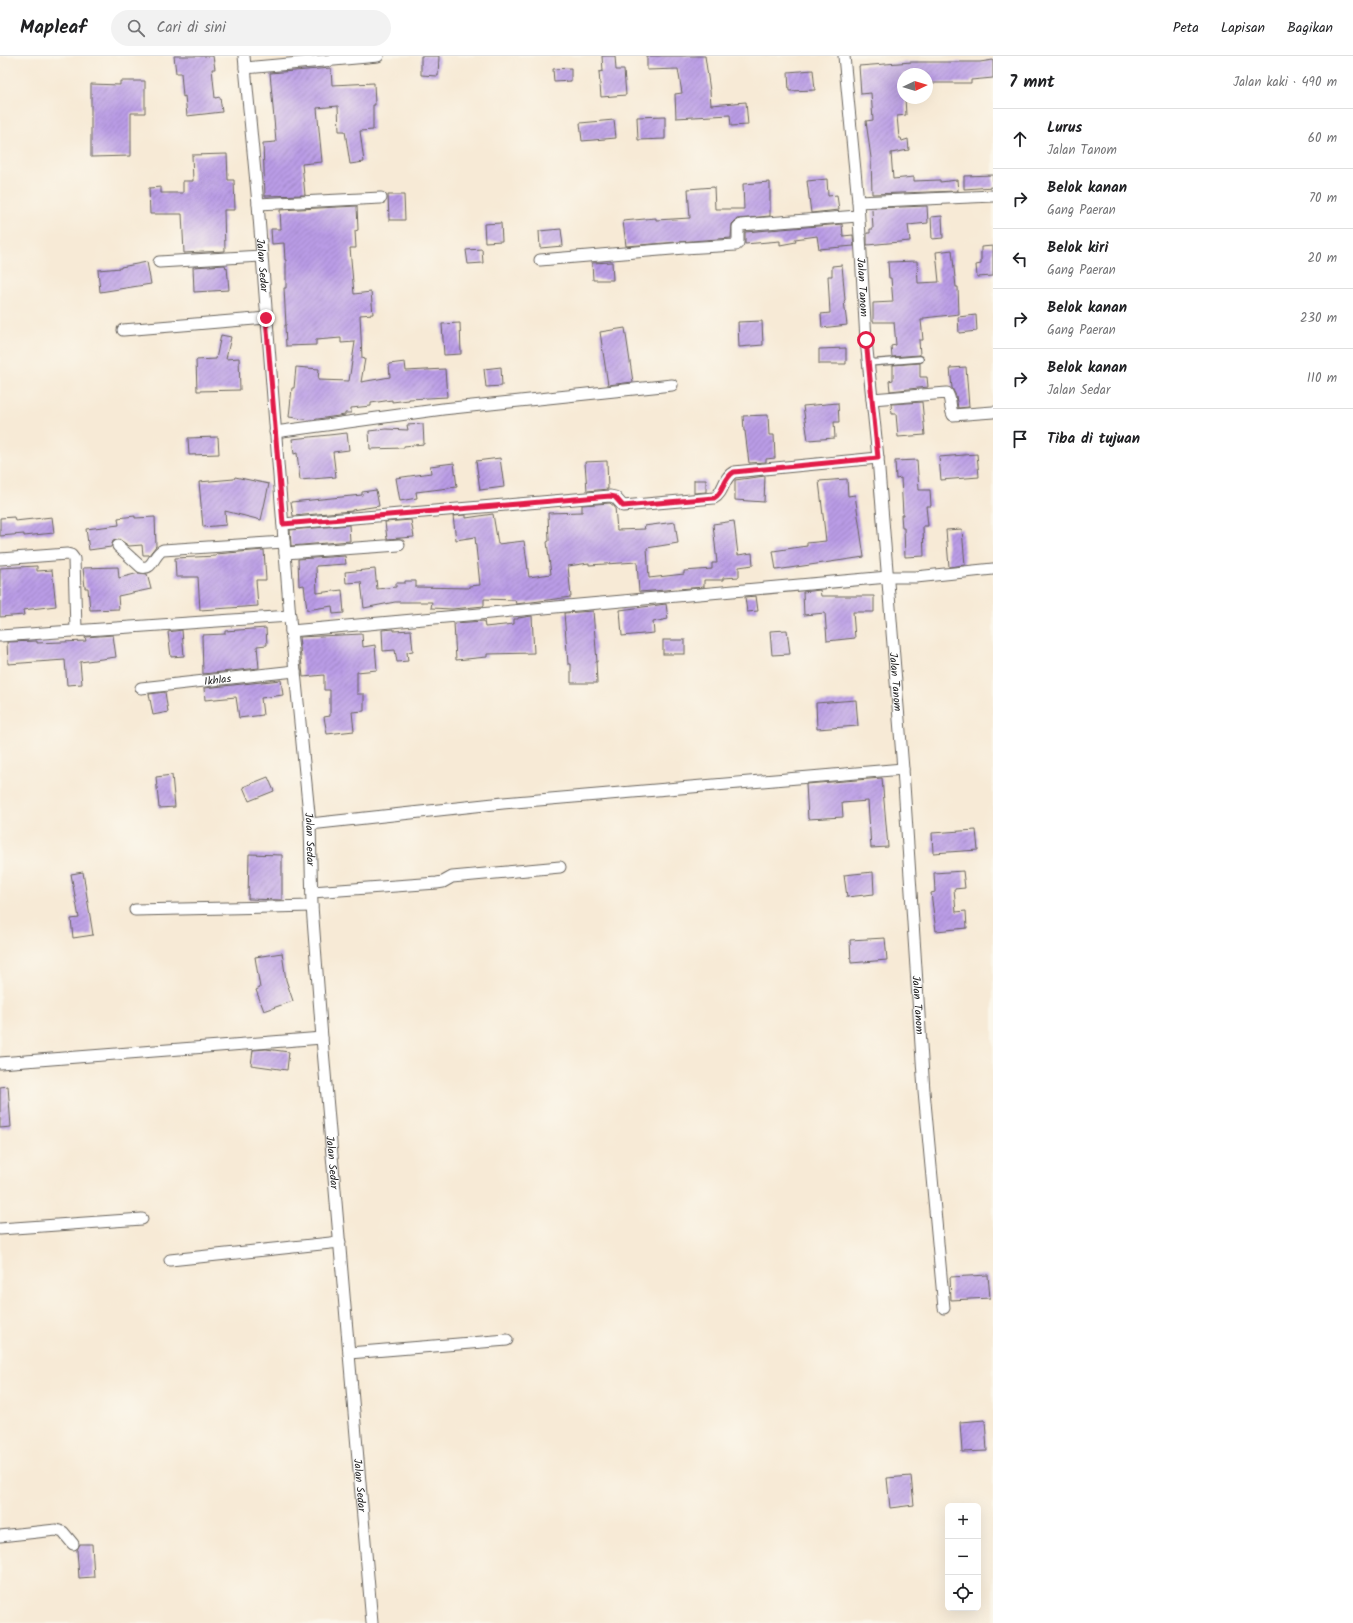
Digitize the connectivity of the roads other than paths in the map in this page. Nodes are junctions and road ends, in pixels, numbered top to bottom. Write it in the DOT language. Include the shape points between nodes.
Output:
graph roads {
  1 [pos="244,56"];
  2 [pos="378,56"];
  3 [pos="844,56"];
  4 [pos="245,68"];
  5 [pos="993,196"];
  6 [pos="381,198"];
  7 [pos="858,202"];
  8 [pos="258,204"];
  9 [pos="858,216"];
  10 [pos="261,256"];
  11 [pos="540,260"];
  12 [pos="159,262"];
  13 [pos="266,318"];
  14 [pos="123,330"];
  15 [pos="920,359"];
  16 [pos="868,363"];
  17 [pos="672,385"];
  18 [pos="872,399"];
  19 [pos="993,412"];
  20 [pos="276,432"];
  21 [pos="878,458"];
  22 [pos="283,524"];
  23 [pos="400,545"];
  24 [pos="118,546"];
  25 [pos="285,547"];
  26 [pos="0,559"];
  27 [pos="993,569"];
  28 [pos="888,577"];
  29 [pos="290,616"];
  30 [pos="76,630"];
  31 [pos="291,631"];
  32 [pos="0,636"];
  33 [pos="295,671"];
  34 [pos="140,688"];
  35 [pos="903,769"];
  36 [pos="310,824"];
  37 [pos="560,867"];
  38 [pos="312,892"];
  39 [pos="312,906"];
  40 [pos="135,910"];
  41 [pos="322,1038"];
  42 [pos="0,1063"];
  43 [pos="142,1219"];
  44 [pos="0,1229"];
  45 [pos="340,1242"];
  46 [pos="170,1260"];
  47 [pos="944,1308"];
  48 [pos="507,1340"];
  49 [pos="349,1353"];
  50 [pos="0,1536"];
  51 [pos="73,1544"];
  52 [pos="372,1623"];
  1 -- 4 [label="street, Jalan Sedar"];
  2 -- 4 [label="street"];
  3 -- 7 [label="street, Jalan Tanom"];
  4 -- 8 [label="street, Jalan Sedar"];
  5 -- 7 [label="street"];
  6 -- 8 [label="street"];
  7 -- 9 [label="street, Jalan Tanom"];
  8 -- 10 [label="street, Jalan Sedar"];
  9 -- 11 [label="street" via="741,225 737,230 736,245"];
  9 -- 16 [label="street, Jalan Tanom"];
  10 -- 12 [label="street"];
  10 -- 13 [label="street, Jalan Sedar"];
  13 -- 14 [label="street"];
  13 -- 20 [label="street, Jalan Sedar"];
  15 -- 16 [label="lane"];
  16 -- 18 [label="street, Jalan Tanom"];
  17 -- 20 [label="street" via="443,409"];
  18 -- 19 [label="street" via="947,393 953,414"];
  18 -- 21 [label="street, Jalan Tanom"];
  20 -- 22 [label="street, Jalan Sedar"];
  21 -- 22 [label="street" via="734,472 727,477 719,495 714,498 623,506 615,497 610,496"];
  21 -- 28 [label="street, Jalan Tanom"];
  22 -- 25 [label="street, Jalan Sedar"];
  23 -- 25 [label="street"];
  24 -- 25 [label="street" via="145,568 150,566 163,550"];
  25 -- 29 [label="street, Jalan Sedar"];
  26 -- 30 [label="street" via="67,554 72,557"];
  27 -- 28 [label="street" via="916,577"];
  28 -- 31 [label="street"];
  28 -- 35 [label="street, Jalan Tanom"];
  29 -- 30 [label="street"];
  29 -- 31 [label="street, Jalan Sedar"];
  30 -- 32 [label="street"];
  31 -- 33 [label="street, Jalan Sedar"];
  33 -- 34 [label="street, Ikhlas"];
  33 -- 36 [label="street, Jalan Sedar"];
  35 -- 36 [label="street" via="503,804"];
  35 -- 47 [label="street, Jalan Tanom" via="924,1091"];
  36 -- 38 [label="street, Jalan Sedar"];
  37 -- 38 [label="street" via="452,877 437,883"];
  38 -- 39 [label="street, Jalan Sedar"];
  39 -- 40 [label="street"];
  39 -- 41 [label="street, Jalan Sedar"];
  41 -- 42 [label="street"];
  41 -- 45 [label="street, Jalan Sedar"];
  43 -- 44 [label="street"];
  45 -- 46 [label="street"];
  45 -- 49 [label="street, Jalan Sedar"];
  48 -- 49 [label="street"];
  49 -- 52 [label="street, Jalan Sedar"];
  50 -- 51 [label="street" via="56,1530 64,1532"];
}
